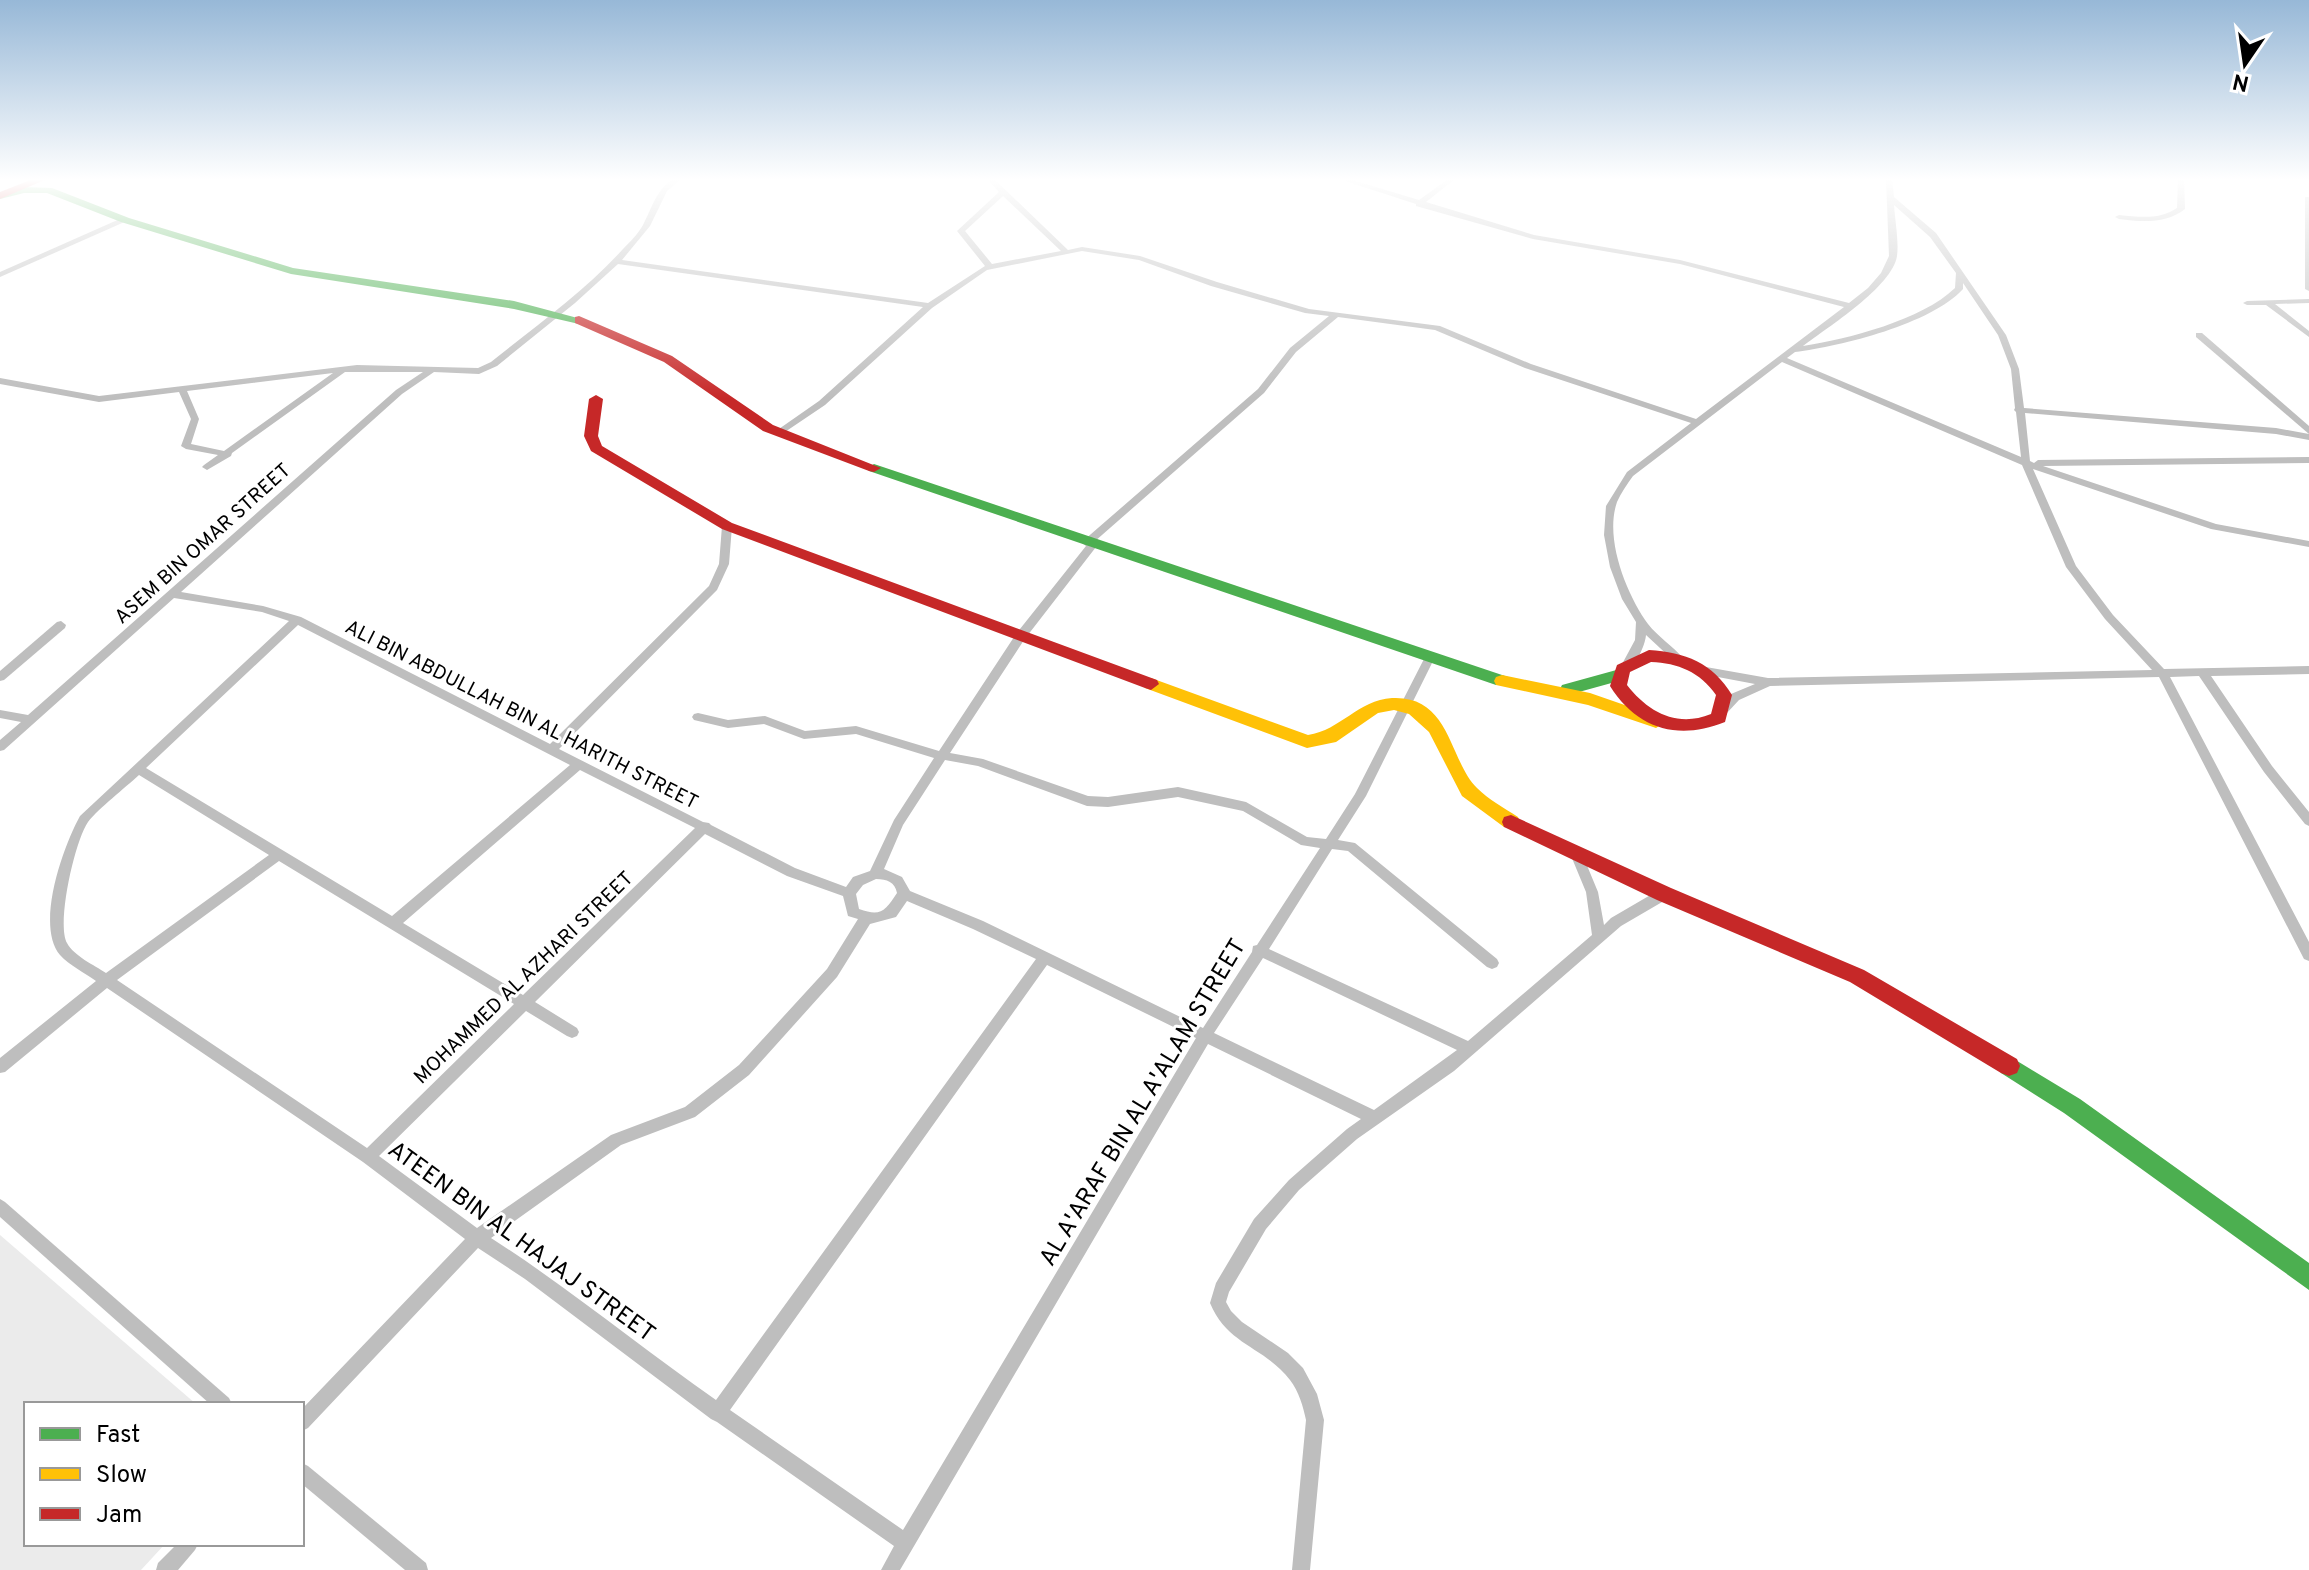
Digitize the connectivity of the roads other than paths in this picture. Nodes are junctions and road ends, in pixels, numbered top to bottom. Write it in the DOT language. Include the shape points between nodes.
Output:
graph roads {
  1 [pos="52,252"];
  2 [pos="230,252"];
  3 [pos="623,252"];
  4 [pos="978,252"];
  5 [pos="1061,252"];
  6 [pos="1115,252"];
  7 [pos="1622,252"];
  8 [pos="1893,252"];
  9 [pos="1943,252"];
  10 [pos="2309,252"];
  11 [pos="615,261"];
  12 [pos="989,266"];
  13 [pos="1958,274"];
  14 [pos="0,275"];
  15 [pos="2309,289"];
  16 [pos="2309,301"];
  17 [pos="2267,302"];
  18 [pos="2247,303"];
  19 [pos="929,306"];
  20 [pos="1850,306"];
  21 [pos="555,313"];
  22 [pos="1336,315"];
  23 [pos="2199,335"];
  24 [pos="2309,335"];
  25 [pos="1791,350"];
  26 [pos="1780,358"];
  27 [pos="344,370"];
  28 [pos="432,370"];
  29 [pos="0,381"];
  30 [pos="182,389"];
  31 [pos="596,399"];
  32 [pos="2018,410"];
  33 [pos="1695,422"];
  34 [pos="2309,431"];
  35 [pos="779,433"];
  36 [pos="2309,437"];
  37 [pos="228,454"];
  38 [pos="2309,460"];
  39 [pos="2026,463"];
  40 [pos="207,467"];
  41 [pos="727,526"];
  42 [pos="1090,544"];
  43 [pos="2309,544"];
  44 [pos="171,594"];
  45 [pos="297,620"];
  46 [pos="1641,621"];
  47 [pos="61,625"];
  48 [pos="1020,637"];
  49 [pos="1430,657"];
  50 [pos="1678,658"];
  51 [pos="1623,670"];
  52 [pos="2309,670"];
  53 [pos="1706,671"];
  54 [pos="2203,673"];
  55 [pos="2163,675"];
  56 [pos="0,677"];
  57 [pos="1768,682"];
  58 [pos="1554,692"];
  59 [pos="1405,705"];
  60 [pos="1722,711"];
  61 [pos="0,714"];
  62 [pos="698,717"];
  63 [pos="31,720"];
  64 [pos="1656,722"];
  65 [pos="0,747"];
  66 [pos="552,749"];
  67 [pos="944,756"];
  68 [pos="580,763"];
  69 [pos="138,769"];
  70 [pos="2309,821"];
  71 [pos="705,826"];
  72 [pos="1326,844"];
  73 [pos="1575,851"];
  74 [pos="279,854"];
  75 [pos="875,874"];
  76 [pos="849,893"];
  77 [pos="904,894"];
  78 [pos="1664,894"];
  79 [pos="866,918"];
  80 [pos="393,923"];
  81 [pos="1599,936"];
  82 [pos="1258,950"];
  83 [pos="2309,955"];
  84 [pos="1045,957"];
  85 [pos="1492,963"];
  86 [pos="107,980"];
  87 [pos="525,1005"];
  88 [pos="572,1032"];
  89 [pos="1205,1036"];
  90 [pos="1468,1048"];
  91 [pos="0,1067"];
  92 [pos="1374,1118"];
  93 [pos="368,1157"];
  94 [pos="0,1207"];
  95 [pos="477,1238"];
  96 [pos="2309,1278"];
  97 [pos="221,1402"];
  98 [pos="717,1413"];
  99 [pos="304,1420"];
  100 [pos="304,1474"];
  101 [pos="906,1543"];
  102 [pos="187,1546"];
  103 [pos="165,1570"];
  104 [pos="419,1570"];
  105 [pos="890,1570"];
  106 [pos="1301,1570"];
  1 -- 14 [label="street"];
  2 -- 21 [label="main road" via="291,271"];
  3 -- 11 [label="street"];
  4 -- 12 [label="street"];
  5 -- 12 [label="street"];
  6 -- 22 [label="street" via="1224,288"];
  7 -- 20 [label="street"];
  8 -- 20 [label="street" via="1871,290"];
  9 -- 13 [label="street"];
  10 -- 15 [label="street"];
  11 -- 19 [label="street"];
  11 -- 21 [label="street"];
  12 -- 19 [label="street"];
  13 -- 25 [label="street" via="1959,289 1940,305 1839,343"];
  13 -- 32 [label="street" via="2007,345"];
  16 -- 17 [label="street"];
  17 -- 18 [label="street"];
  17 -- 24 [label="street"];
  19 -- 35 [label="street" via="822,403"];
  20 -- 25 [label="street"];
  21 -- 28 [label="street" via="488,368 469,373"];
  21 -- 35 [label="main road" via="668,359"];
  22 -- 33 [label="street" via="1451,332 1528,366"];
  22 -- 42 [label="street" via="1293,350 1261,391"];
  23 -- 34 [label="street"];
  25 -- 26 [label="street"];
  26 -- 33 [label="street"];
  26 -- 39 [label="street"];
  27 -- 28 [label="street"];
  27 -- 30 [label="street"];
  27 -- 37 [label="street"];
  28 -- 44 [label="street, ASEM BIN OMAR STREET" via="388,402"];
  29 -- 30 [label="street" via="89,399"];
  30 -- 37 [label="street" via="195,419 186,446"];
  31 -- 41 [label="main road" via="591,436 596,448"];
  32 -- 36 [label="street"];
  32 -- 39 [label="street"];
  33 -- 46 [label="street" via="1630,474 1611,505 1608,524 1616,565"];
  35 -- 42 [label="main road"];
  37 -- 40 [label="street"];
  38 -- 39 [label="street"];
  39 -- 43 [label="street" via="2214,527"];
  39 -- 55 [label="street" via="2071,567"];
  41 -- 48 [label="main road"];
  41 -- 66 [label="street" via="724,564 713,588"];
  42 -- 48 [label="street"];
  42 -- 49 [label="main road"];
  44 -- 45 [label="street, ALI BIN ABDULLAH BIN AL HARITH STREET"];
  44 -- 63 [label="street, ASEM BIN OMAR STREET"];
  45 -- 66 [label="street, ALI BIN ABDULLAH BIN AL HARITH STREET"];
  45 -- 69 [label="street"];
  46 -- 50 [label="street"];
  46 -- 51 [label="street" via="1640,640"];
  47 -- 56 [label="street"];
  48 -- 59 [label="main road" via="1307,742 1338,734 1373,708"];
  48 -- 67 [label="street"];
  49 -- 58 [label="main road"];
  49 -- 59 [label="street, AL A'ARAF BIN AL A'ALAM STREET"];
  50 -- 51 [label="main road" via="1649,656"];
  50 -- 53 [label="main road"];
  51 -- 58 [label="main road" via="1592,685"];
  51 -- 64 [label="main road" via="1620,688 1626,701"];
  52 -- 54 [label="street"];
  53 -- 57 [label="street"];
  53 -- 60 [label="main road" via="1724,695"];
  54 -- 55 [label="street"];
  54 -- 70 [label="street"];
  55 -- 57 [label="street"];
  55 -- 83 [label="street"];
  57 -- 60 [label="street" via="1735,697"];
  58 -- 64 [label="main road" via="1609,704"];
  59 -- 72 [label="street, AL A'ARAF BIN AL A'ALAM STREET" via="1360,796"];
  59 -- 73 [label="main road" via="1436,728 1460,781 1476,800 1498,816"];
  60 -- 64 [label="main road" via="1715,719 1689,727"];
  61 -- 63 [label="street"];
  62 -- 67 [label="street" via="728,724 765,720 804,735 850,729"];
  63 -- 65 [label="street, ASEM BIN OMAR STREET"];
  66 -- 68 [label="street, ALI BIN ABDULLAH BIN AL HARITH STREET"];
  67 -- 72 [label="street" via="979,762 1087,801 1195,794 1254,810 1295,837"];
  67 -- 75 [label="street" via="891,834"];
  68 -- 71 [label="street, ALI BIN ABDULLAH BIN AL HARITH STREET"];
  68 -- 80 [label="street"];
  69 -- 74 [label="street"];
  69 -- 86 [label="street, ATEEN BIN AL HAJAJ STREET" via="75,834 58,914 57,938 66,953"];
  71 -- 76 [label="street, ALI BIN ABDULLAH BIN AL HARITH STREET" via="791,872"];
  71 -- 87 [label="street, MOHAMMED AL AZHARI STREET"];
  72 -- 82 [label="street, AL A'ARAF BIN AL A'ALAM STREET"];
  72 -- 85 [label="street" via="1351,846"];
  73 -- 78 [label="main road"];
  73 -- 81 [label="street" via="1592,892"];
  74 -- 80 [label="street"];
  74 -- 86 [label="street"];
  75 -- 76 [label="street" via="858,881"];
  75 -- 77 [label="street" via="898,880"];
  76 -- 79 [label="street" via="853,912"];
  77 -- 79 [label="street" via="891,913"];
  77 -- 84 [label="street"];
  78 -- 81 [label="street"];
  78 -- 96 [label="main road" via="1857,976 1961,1036 2072,1106"];
  79 -- 95 [label="street" via="825,982 719,1091 690,1112 616,1140"];
  80 -- 87 [label="street"];
  81 -- 90 [label="street"];
  82 -- 89 [label="street, AL A'ARAF BIN AL A'ALAM STREET"];
  82 -- 90 [label="street"];
  84 -- 89 [label="street"];
  84 -- 98 [label="street"];
  86 -- 91 [label="street"];
  86 -- 93 [label="street, ATEEN BIN AL HAJAJ STREET"];
  87 -- 88 [label="street"];
  87 -- 93 [label="street, MOHAMMED AL AZHARI STREET"];
  89 -- 92 [label="street"];
  89 -- 101 [label="street, AL A'ARAF BIN AL A'ALAM STREET"];
  90 -- 92 [label="street"];
  92 -- 106 [label="street" via="1281,1197 1219,1295 1225,1316 1291,1364 1313,1404"];
  93 -- 95 [label="street, ATEEN BIN AL HAJAJ STREET"];
  94 -- 97 [label="street"];
  95 -- 98 [label="street, ATEEN BIN AL HAJAJ STREET"];
  95 -- 99 [label="street"];
  98 -- 101 [label="street, ATEEN BIN AL HAJAJ STREET"];
  100 -- 104 [label="street"];
  101 -- 105 [label="street, AL A'ARAF BIN AL A'ALAM STREET"];
  102 -- 103 [label="street"];
}
